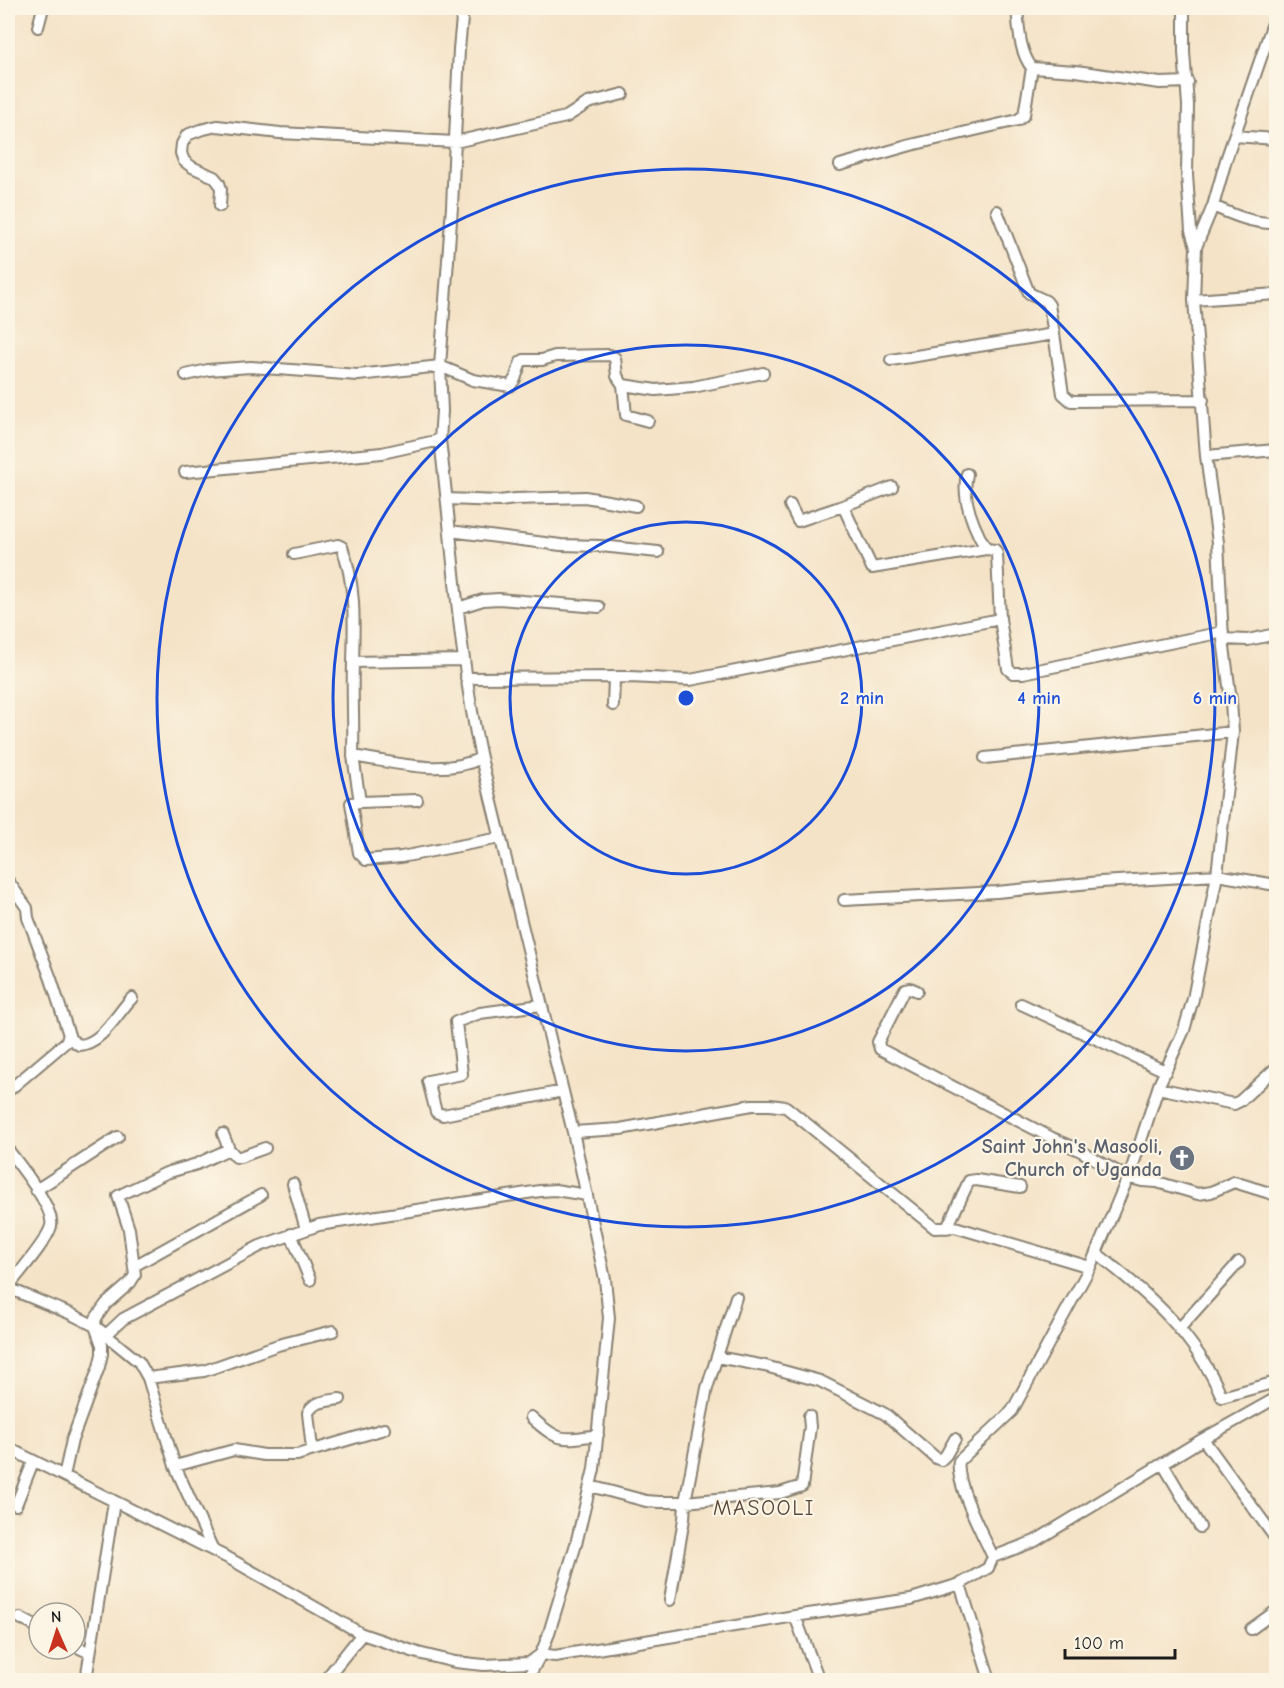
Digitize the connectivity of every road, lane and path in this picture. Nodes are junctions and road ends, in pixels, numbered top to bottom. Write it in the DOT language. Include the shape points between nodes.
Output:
graph roads {
  1 [pos="43,8"];
  2 [pos="464,8"];
  3 [pos="1017,8"];
  4 [pos="1184,8"];
  5 [pos="1276,14"];
  6 [pos="38,27"];
  7 [pos="1032,68"];
  8 [pos="1188,82"];
  9 [pos="623,94"];
  10 [pos="1234,136"];
  11 [pos="1276,139"];
  12 [pos="455,142"];
  13 [pos="840,165"];
  14 [pos="220,206"];
  15 [pos="1213,206"];
  16 [pos="997,212"];
  17 [pos="1276,223"];
  18 [pos="1196,247"];
  19 [pos="1276,294"];
  20 [pos="1194,300"];
  21 [pos="1054,334"];
  22 [pos="891,360"];
  23 [pos="440,366"];
  24 [pos="764,373"];
  25 [pos="186,375"];
  26 [pos="623,385"];
  27 [pos="1203,400"];
  28 [pos="648,421"];
  29 [pos="440,440"];
  30 [pos="1276,450"];
  31 [pos="1206,456"];
  32 [pos="185,472"];
  33 [pos="967,474"];
  34 [pos="892,487"];
  35 [pos="447,499"];
  36 [pos="790,505"];
  37 [pos="636,506"];
  38 [pos="843,506"];
  39 [pos="450,531"];
  40 [pos="986,549"];
  41 [pos="658,552"];
  42 [pos="294,554"];
  43 [pos="599,606"];
  44 [pos="458,608"];
  45 [pos="1000,619"];
  46 [pos="1276,634"];
  47 [pos="1223,636"];
  48 [pos="463,660"];
  49 [pos="353,662"];
  50 [pos="466,678"];
  51 [pos="614,679"];
  52 [pos="613,705"];
  53 [pos="1233,732"];
  54 [pos="353,756"];
  55 [pos="481,758"];
  56 [pos="985,758"];
  57 [pos="417,800"];
  58 [pos="360,802"];
  59 [pos="500,838"];
  60 [pos="1217,875"];
  61 [pos="8,881"];
  62 [pos="1276,885"];
  63 [pos="844,900"];
  64 [pos="917,991"];
  65 [pos="132,998"];
  66 [pos="1021,1004"];
  67 [pos="540,1005"];
  68 [pos="69,1038"];
  69 [pos="1276,1068"];
  70 [pos="1165,1071"];
  71 [pos="1158,1088"];
  72 [pos="8,1091"];
  73 [pos="563,1091"];
  74 [pos="573,1132"];
  75 [pos="223,1134"];
  76 [pos="118,1137"];
  77 [pos="265,1148"];
  78 [pos="230,1149"];
  79 [pos="8,1150"];
  80 [pos="1127,1178"];
  81 [pos="293,1184"];
  82 [pos="1020,1187"];
  83 [pos="36,1190"];
  84 [pos="261,1195"];
  85 [pos="587,1195"];
  86 [pos="1276,1195"];
  87 [pos="946,1228"];
  88 [pos="306,1229"];
  89 [pos="291,1234"];
  90 [pos="1096,1253"];
  91 [pos="1239,1262"];
  92 [pos="134,1266"];
  93 [pos="1090,1267"];
  94 [pos="310,1280"];
  95 [pos="8,1287"];
  96 [pos="736,1297"];
  97 [pos="95,1326"];
  98 [pos="1179,1329"];
  99 [pos="333,1331"];
  100 [pos="106,1335"];
  101 [pos="717,1357"];
  102 [pos="148,1378"];
  103 [pos="1276,1382"];
  104 [pos="1276,1398"];
  105 [pos="340,1399"];
  106 [pos="809,1416"];
  107 [pos="531,1417"];
  108 [pos="384,1429"];
  109 [pos="598,1435"];
  110 [pos="955,1439"];
  111 [pos="1203,1439"];
  112 [pos="8,1448"];
  113 [pos="312,1449"];
  114 [pos="33,1462"];
  115 [pos="1163,1464"];
  116 [pos="176,1466"];
  117 [pos="64,1476"];
  118 [pos="590,1486"];
  119 [pos="114,1502"];
  120 [pos="685,1502"];
  121 [pos="16,1505"];
  122 [pos="1200,1527"];
  123 [pos="1276,1539"];
  124 [pos="213,1550"];
  125 [pos="993,1557"];
  126 [pos="960,1584"];
  127 [pos="670,1600"];
  128 [pos="1276,1611"];
  129 [pos="795,1616"];
  130 [pos="20,1618"];
  131 [pos="27,1622"];
  132 [pos="1251,1629"];
  133 [pos="362,1634"];
  134 [pos="87,1652"];
  135 [pos="90,1653"];
  136 [pos="541,1654"];
  137 [pos="328,1679"];
  138 [pos="86,1680"];
  139 [pos="526,1680"];
  140 [pos="819,1680"];
  141 [pos="990,1680"];
  1 -- 6 [label="street"];
  2 -- 12 [label="street"];
  3 -- 7 [label="street" via="1022,48"];
  4 -- 8 [label="street"];
  5 -- 10 [label="street"];
  7 -- 8 [label="street" via="1160,83"];
  7 -- 13 [label="street" via="1024,115 1018,120"];
  8 -- 18 [label="street" via="1187,175"];
  9 -- 12 [label="street" via="588,103 566,117"];
  10 -- 11 [label="street"];
  10 -- 15 [label="street"];
  12 -- 14 [label="street" via="217,126 200,130 187,135 181,153 184,161 219,183"];
  12 -- 23 [label="street"];
  15 -- 17 [label="street" via="1243,218"];
  15 -- 18 [label="street"];
  16 -- 21 [label="street" via="1029,293 1049,306"];
  18 -- 20 [label="street"];
  19 -- 20 [label="street"];
  20 -- 27 [label="street"];
  21 -- 22 [label="street"];
  21 -- 27 [label="street" via="1063,394 1071,401"];
  23 -- 25 [label="street" via="358,375 251,367"];
  23 -- 26 [label="street" via="474,380 510,386 524,360 610,355 615,358 617,376"];
  23 -- 29 [label="street"];
  24 -- 26 [label="street" via="693,387 656,390"];
  26 -- 28 [label="street" via="626,415"];
  27 -- 31 [label="street"];
  29 -- 32 [label="street" via="382,453"];
  29 -- 35 [label="street"];
  30 -- 31 [label="street"];
  31 -- 47 [label="street" via="1218,542"];
  33 -- 40 [label="street" via="966,496"];
  34 -- 38 [label="street"];
  35 -- 37 [label="street" via="585,497"];
  35 -- 39 [label="street"];
  36 -- 38 [label="street" via="798,521"];
  38 -- 40 [label="street" via="872,568"];
  39 -- 41 [label="street"];
  39 -- 44 [label="street"];
  40 -- 45 [label="street" via="997,554"];
  42 -- 49 [label="street" via="342,547 353,595"];
  43 -- 44 [label="street" via="499,599"];
  44 -- 48 [label="street"];
  45 -- 47 [label="street" via="1008,669 1017,674"];
  45 -- 51 [label="street" via="690,680"];
  46 -- 47 [label="street" via="1248,640"];
  47 -- 53 [label="street"];
  48 -- 49 [label="street"];
  48 -- 50 [label="street"];
  49 -- 54 [label="street"];
  50 -- 51 [label="street"];
  50 -- 55 [label="street"];
  51 -- 52 [label="street"];
  53 -- 56 [label="street"];
  53 -- 60 [label="street"];
  54 -- 55 [label="street" via="435,767 468,765"];
  54 -- 58 [label="street"];
  55 -- 59 [label="street"];
  57 -- 58 [label="street"];
  58 -- 59 [label="street" via="351,803 359,853 366,860"];
  59 -- 67 [label="street"];
  60 -- 62 [label="street"];
  60 -- 63 [label="street"];
  60 -- 70 [label="street" via="1193,999"];
  61 -- 68 [label="street" via="27,908"];
  64 -- 80 [label="street" via="905,989 878,1042 880,1049"];
  65 -- 68 [label="street" via="115,1022 87,1044 79,1046"];
  66 -- 70 [label="street"];
  67 -- 73 [label="street"];
  67 -- 73 [label="street" via="480,1013 456,1022 462,1074 428,1081 436,1112 443,1115"];
  68 -- 72 [label="street"];
  69 -- 71 [label="street" via="1234,1104"];
  70 -- 71 [label="street"];
  71 -- 80 [label="street"];
  73 -- 74 [label="street"];
  74 -- 85 [label="street"];
  74 -- 87 [label="street" via="620,1129 752,1105 786,1107 926,1222 935,1228"];
  75 -- 78 [label="street"];
  76 -- 83 [label="street"];
  77 -- 78 [label="street" via="240,1157"];
  78 -- 92 [label="street" via="118,1196 129,1229"];
  79 -- 83 [label="street"];
  80 -- 86 [label="street" via="1198,1194 1234,1182"];
  80 -- 90 [label="street"];
  81 -- 88 [label="street"];
  82 -- 87 [label="street" via="969,1181"];
  83 -- 95 [label="street" via="52,1225"];
  84 -- 92 [label="street"];
  85 -- 88 [label="street" via="540,1191"];
  85 -- 109 [label="street" via="608,1311"];
  87 -- 93 [label="street" via="955,1227"];
  88 -- 89 [label="street"];
  89 -- 94 [label="street"];
  89 -- 100 [label="street" via="260,1246 134,1313"];
  90 -- 93 [label="street"];
  90 -- 98 [label="street" via="1150,1297"];
  91 -- 98 [label="street"];
  92 -- 97 [label="street" via="133,1279 106,1304"];
  93 -- 125 [label="street" via="1012,1411 959,1461 963,1488"];
  95 -- 97 [label="street"];
  96 -- 101 [label="street"];
  97 -- 100 [label="street"];
  97 -- 117 [label="street" via="102,1345 100,1360"];
  98 -- 103 [label="street" via="1195,1348 1222,1397"];
  99 -- 102 [label="street" via="204,1371"];
  100 -- 102 [label="street" via="139,1362"];
  101 -- 110 [label="street" via="820,1381 885,1414 941,1460"];
  101 -- 120 [label="street" via="707,1388"];
  102 -- 116 [label="street"];
  104 -- 111 [label="street"];
  105 -- 113 [label="street" via="310,1408"];
  106 -- 120 [label="street" via="802,1486 780,1493"];
  107 -- 109 [label="street" via="562,1439"];
  108 -- 113 [label="street"];
  109 -- 118 [label="street"];
  111 -- 115 [label="street"];
  111 -- 123 [label="street"];
  112 -- 114 [label="street"];
  113 -- 116 [label="street" via="291,1455 234,1450"];
  114 -- 117 [label="street"];
  114 -- 121 [label="street"];
  115 -- 122 [label="street"];
  115 -- 125 [label="street" via="1035,1540"];
  116 -- 124 [label="street"];
  117 -- 119 [label="street"];
  118 -- 120 [label="street" via="646,1501"];
  118 -- 136 [label="street"];
  119 -- 124 [label="street"];
  119 -- 135 [label="street"];
  120 -- 127 [label="street"];
  124 -- 133 [label="street"];
  125 -- 126 [label="street" via="988,1568"];
  126 -- 129 [label="street" via="911,1599"];
  126 -- 141 [label="street"];
  128 -- 132 [label="street"];
  129 -- 136 [label="street" via="555,1656"];
  129 -- 140 [label="street"];
  130 -- 131 [label="street"];
  133 -- 136 [label="street" via="455,1662 515,1665 529,1663"];
  133 -- 137 [label="street"];
  134 -- 135 [label="street"];
  135 -- 138 [label="street"];
  136 -- 139 [label="street"];
}
